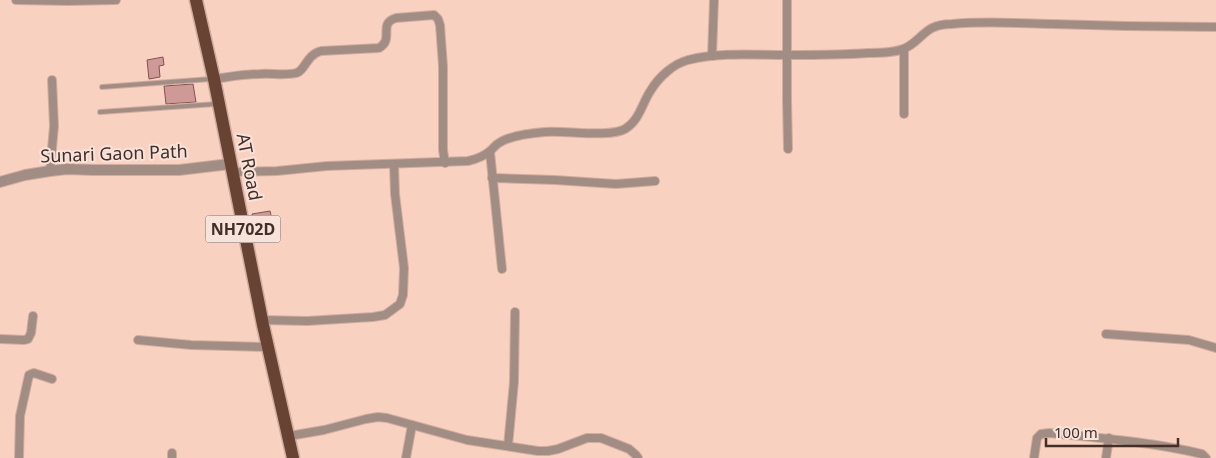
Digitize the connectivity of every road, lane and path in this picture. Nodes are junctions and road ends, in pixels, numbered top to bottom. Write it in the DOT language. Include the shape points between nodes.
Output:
graph roads {
  1 [pos="16,0"];
  2 [pos="116,0"];
  3 [pos="196,0"];
  4 [pos="714,0"];
  5 [pos="788,0"];
  6 [pos="1216,27"];
  7 [pos="904,49"];
  8 [pos="788,55"];
  9 [pos="712,56"];
  10 [pos="214,79"];
  11 [pos="52,80"];
  12 [pos="102,87"];
  13 [pos="218,104"];
  14 [pos="100,112"];
  15 [pos="904,114"];
  16 [pos="788,149"];
  17 [pos="490,152"];
  18 [pos="446,163"];
  19 [pos="394,164"];
  20 [pos="231,168"];
  21 [pos="50,171"];
  22 [pos="492,178"];
  23 [pos="655,181"];
  24 [pos="0,182"];
  25 [pos="502,269"];
  26 [pos="515,312"];
  27 [pos="32,316"];
  28 [pos="262,320"];
  29 [pos="1106,334"];
  30 [pos="0,339"];
  31 [pos="138,340"];
  32 [pos="268,348"];
  33 [pos="1216,348"];
  34 [pos="52,379"];
  35 [pos="412,425"];
  36 [pos="289,436"];
  37 [pos="1110,438"];
  38 [pos="508,446"];
  39 [pos="19,458"];
  40 [pos="293,458"];
  41 [pos="406,458"];
  42 [pos="638,458"];
  43 [pos="1034,458"];
  44 [pos="1106,458"];
  45 [pos="1206,458"];
  1 -- 2 [label="street"];
  3 -- 10 [label="highway, AT Road / NH702D"];
  4 -- 9 [label="street"];
  5 -- 8 [label="street"];
  6 -- 7 [label="street" via="951,24 931,28"];
  7 -- 8 [label="street"];
  7 -- 15 [label="street"];
  8 -- 9 [label="street"];
  8 -- 16 [label="street"];
  9 -- 17 [label="street" via="687,60 665,74 650,90 638,117 623,130 610,133 546,132 512,138 499,143"];
  10 -- 12 [label="lane"];
  10 -- 13 [label="highway, AT Road / NH702D"];
  10 -- 18 [label="street" via="294,74 302,70 317,52 382,47 391,19 434,15 440,25"];
  11 -- 21 [label="street" via="54,126"];
  13 -- 14 [label="lane"];
  13 -- 20 [label="highway, AT Road / NH702D"];
  17 -- 18 [label="street" via="481,158"];
  17 -- 22 [label="street"];
  18 -- 19 [label="street"];
  19 -- 20 [label="street" via="277,171"];
  19 -- 28 [label="street" via="394,194 404,268 400,304 385,315 373,317"];
  20 -- 21 [label="street, Sunari Gaon Path"];
  20 -- 28 [label="highway, AT Road / NH702D"];
  21 -- 24 [label="street, Sunari Gaon Path"];
  22 -- 23 [label="street" via="609,184"];
  22 -- 25 [label="street"];
  26 -- 38 [label="street" via="514,382"];
  27 -- 30 [label="street" via="28,339"];
  28 -- 32 [label="highway, AT Road / NH702D"];
  29 -- 33 [label="street" via="1189,340"];
  31 -- 32 [label="street"];
  32 -- 36 [label="highway, AT Road / NH702D"];
  34 -- 39 [label="street" via="34,373 29,375 20,416"];
  35 -- 36 [label="street" via="378,417"];
  35 -- 38 [label="street" via="467,440"];
  35 -- 41 [label="street"];
  36 -- 40 [label="highway, AT Road / NH702D"];
  37 -- 43 [label="street" via="1042,434 1037,438"];
  37 -- 44 [label="street"];
  37 -- 45 [label="street" via="1190,451"];
  38 -- 42 [label="street" via="548,451 587,438 601,438 629,449"];
}
